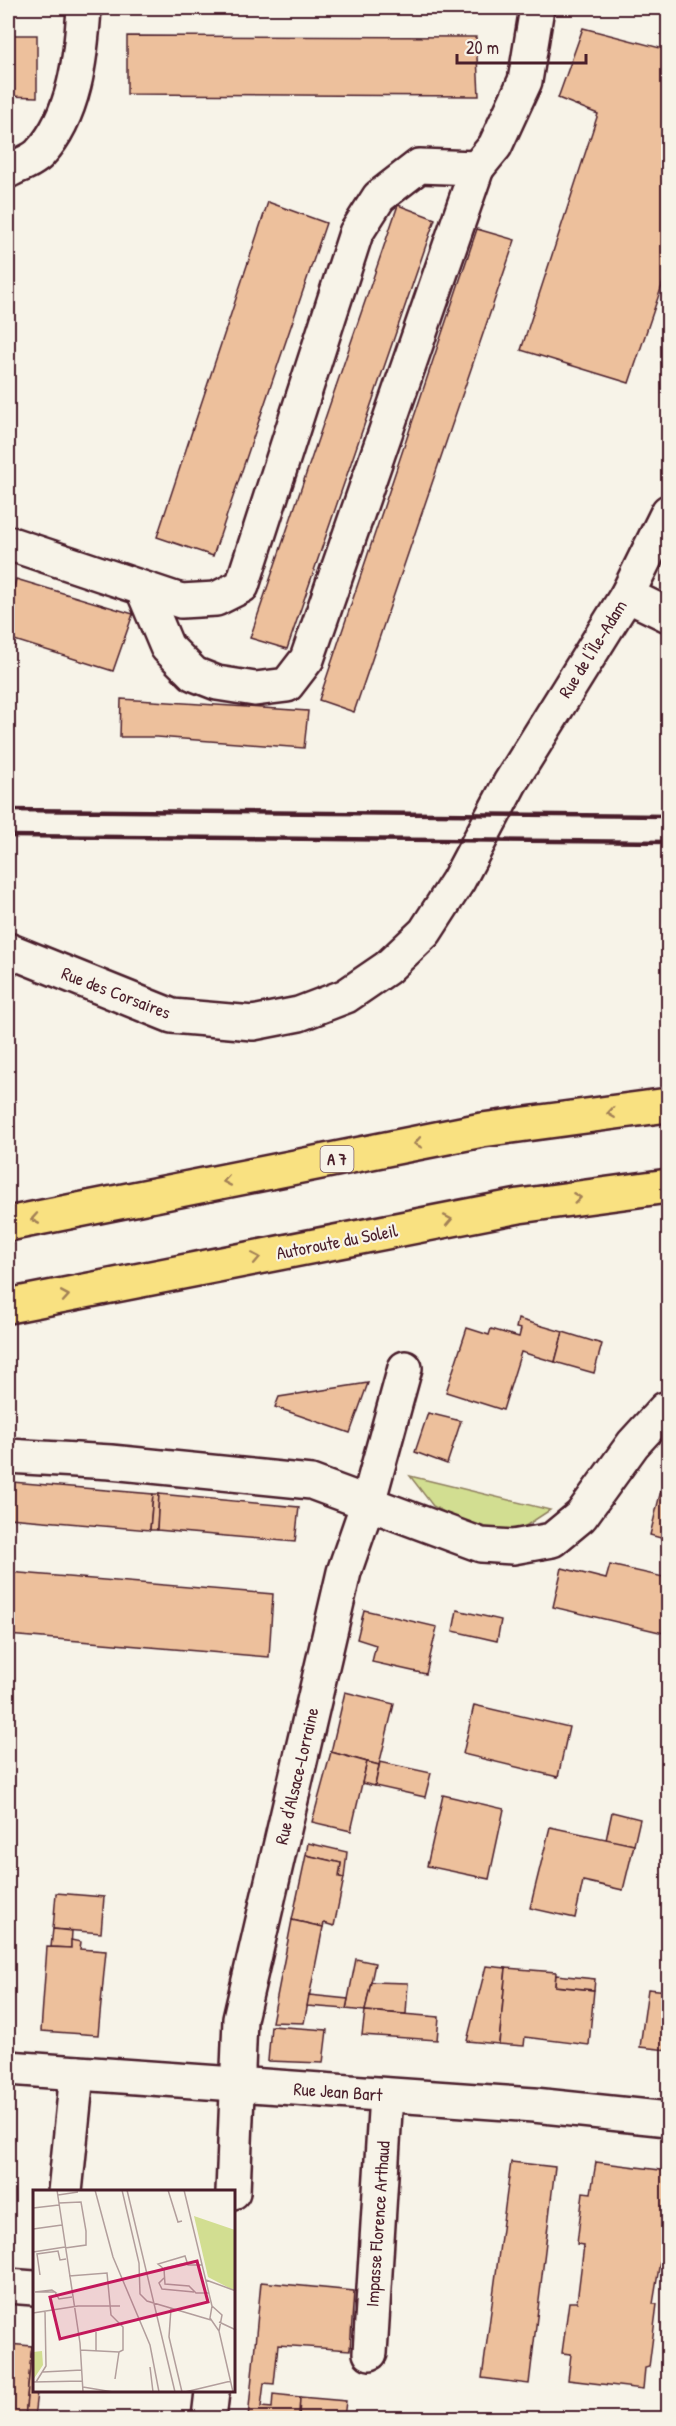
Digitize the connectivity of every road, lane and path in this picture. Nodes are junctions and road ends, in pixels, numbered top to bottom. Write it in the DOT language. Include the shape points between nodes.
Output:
graph roads {
  1 [pos="84,8"];
  2 [pos="537,8"];
  3 [pos="477,168"];
  4 [pos="8,171"];
  5 [pos="669,512"];
  6 [pos="8,543"];
  7 [pos="143,590"];
  8 [pos="627,595"];
  9 [pos="669,615"];
  10 [pos="510,783"];
  11 [pos="8,950"];
  12 [pos="669,1105"];
  13 [pos="669,1186"];
  14 [pos="8,1224"];
  15 [pos="8,1306"];
  16 [pos="405,1368"];
  17 [pos="669,1409"];
  18 [pos="8,1456"];
  19 [pos="368,1503"];
  20 [pos="8,2068"];
  21 [pos="77,2073"];
  22 [pos="236,2086"];
  23 [pos="386,2096"];
  24 [pos="669,2119"];
  25 [pos="65,2190"];
  26 [pos="233,2190"];
  27 [pos="8,2286"];
  28 [pos="33,2289"];
  29 [pos="370,2353"];
  30 [pos="212,2393"];
  31 [pos="209,2418"];
  1 -- 4 [label="street" via="82,46 66,114 39,155"];
  2 -- 3 [label="street" via="525,81 495,146"];
  3 -- 7 [label="street" via="419,166 379,197 356,233 242,586 216,599 181,601"];
  3 -- 7 [label="street" via="307,659 287,685 255,689 217,683 194,674 166,647"];
  5 -- 8 [label="street, Rue de l'Île-Adam"];
  6 -- 7 [label="street"];
  8 -- 9 [label="street"];
  8 -- 10 [label="street, Rue de l'Île-Adam"];
  10 -- 11 [label="street, Rue des Corsaires" via="458,882 425,932 387,968 346,996 299,1014 253,1023 172,1016"];
  12 -- 14 [label="highway, A 7, one-way" via="482,1130"];
  15 -- 13 [label="highway, Autoroute du Soleil, one-way" via="519,1206"];
  16 -- 19 [label="street, Rue d'Alsace-Lorraine"];
  17 -- 19 [label="street" via="633,1444 581,1516 552,1540 513,1547 481,1545"];
  18 -- 19 [label="street" via="311,1482"];
  19 -- 22 [label="street, Rue d'Alsace-Lorraine" via="345,1572 240,2019"];
  20 -- 21 [label="street, Rue Jean Bart"];
  21 -- 22 [label="street, Rue Jean Bart"];
  21 -- 25 [label="street"];
  22 -- 23 [label="street, Rue Jean Bart"];
  22 -- 26 [label="street, Rue d'Alsace-Lorraine"];
  23 -- 24 [label="street, Rue Jean Bart"];
  23 -- 29 [label="street, Impasse Florence Arthaud"];
  27 -- 28 [label="street"];
  30 -- 31 [label="street"];
}
